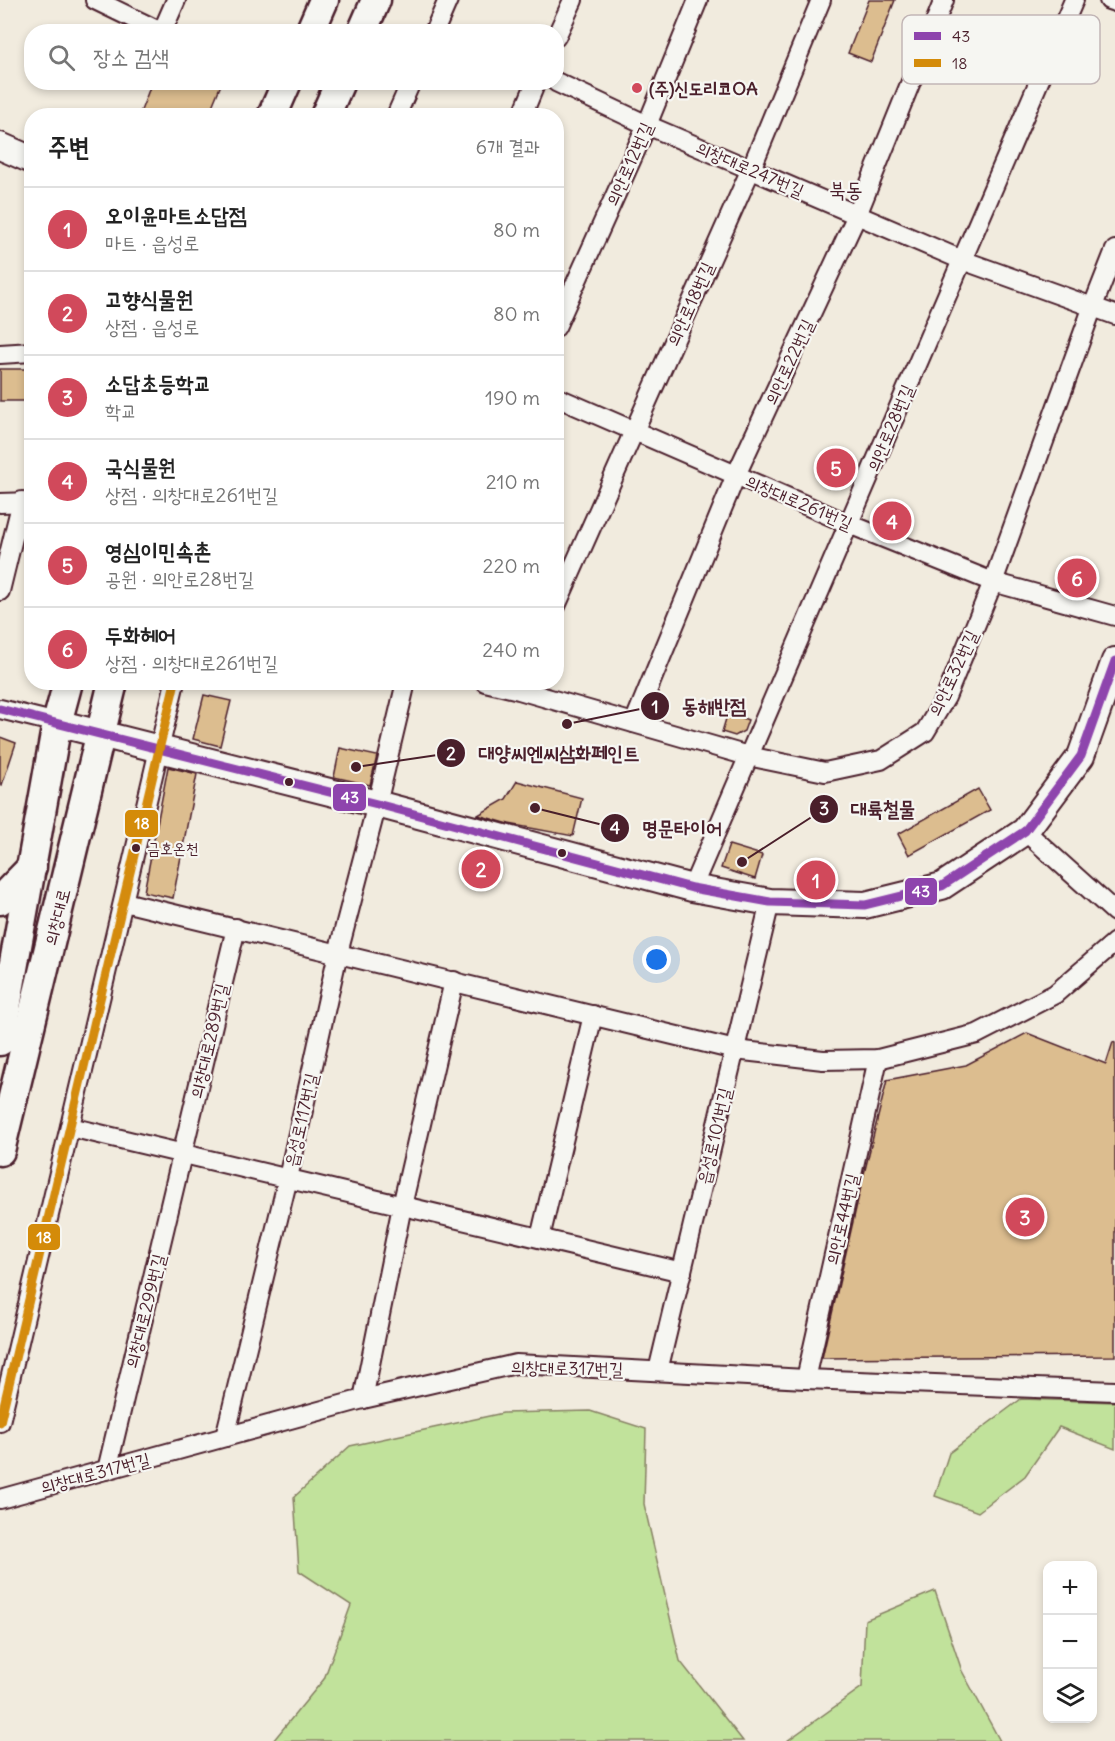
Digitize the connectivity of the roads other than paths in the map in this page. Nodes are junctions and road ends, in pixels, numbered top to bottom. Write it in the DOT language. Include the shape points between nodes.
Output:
graph roads {
  1 [pos="95,0"];
  2 [pos="176,0"];
  3 [pos="324,0"];
  4 [pos="376,0"];
  5 [pos="448,0"];
  6 [pos="573,0"];
  7 [pos="698,0"];
  8 [pos="820,0"];
  9 [pos="944,0"];
  10 [pos="1074,0"];
  11 [pos="1109,0"];
  12 [pos="1115,2"];
  13 [pos="938,15"];
  14 [pos="1068,15"];
  15 [pos="144,24"];
  16 [pos="165,24"];
  17 [pos="314,24"];
  18 [pos="366,24"];
  19 [pos="438,24"];
  20 [pos="562,24"];
  21 [pos="910,84"];
  22 [pos="1038,84"];
  23 [pos="564,86"];
  24 [pos="283,90"];
  25 [pos="336,90"];
  26 [pos="407,90"];
  27 [pos="533,90"];
  28 [pos="275,108"];
  29 [pos="329,108"];
  30 [pos="400,108"];
  31 [pos="525,108"];
  32 [pos="647,125"];
  33 [pos="0,146"];
  34 [pos="24,156"];
  35 [pos="751,169"];
  36 [pos="857,215"];
  37 [pos="1115,250"];
  38 [pos="962,260"];
  39 [pos="1093,306"];
  40 [pos="564,309"];
  41 [pos="1115,315"];
  42 [pos="24,352"];
  43 [pos="0,354"];
  44 [pos="564,401"];
  45 [pos="633,431"];
  46 [pos="736,475"];
  47 [pos="24,502"];
  48 [pos="0,503"];
  49 [pos="24,512"];
  50 [pos="849,524"];
  51 [pos="993,582"];
  52 [pos="564,588"];
  53 [pos="0,591"];
  54 [pos="1115,616"];
  55 [pos="1115,661"];
  56 [pos="66,690"];
  57 [pos="111,690"];
  58 [pos="174,690"];
  59 [pos="404,690"];
  60 [pos="533,690"];
  61 [pos="0,709"];
  62 [pos="57,723"];
  63 [pos="634,723"];
  64 [pos="101,735"];
  65 [pos="160,749"];
  66 [pos="748,756"];
  67 [pos="377,804"];
  68 [pos="1025,831"];
  69 [pos="32,867"];
  70 [pos="692,888"];
  71 [pos="0,900"];
  72 [pos="124,902"];
  73 [pos="770,902"];
  74 [pos="1115,912"];
  75 [pos="236,928"];
  76 [pos="1115,942"];
  77 [pos="338,953"];
  78 [pos="454,981"];
  79 [pos="593,1015"];
  80 [pos="0,1041"];
  81 [pos="735,1050"];
  82 [pos="878,1059"];
  83 [pos="70,1127"];
  84 [pos="0,1151"];
  85 [pos="183,1153"];
  86 [pos="288,1178"];
  87 [pos="402,1206"];
  88 [pos="540,1238"];
  89 [pos="682,1272"];
  90 [pos="658,1371"];
  91 [pos="806,1379"];
  92 [pos="1115,1391"];
  93 [pos="363,1399"];
  94 [pos="0,1422"];
  95 [pos="225,1437"];
  96 [pos="106,1470"];
  97 [pos="0,1498"];
  1 -- 15 [label="street"];
  2 -- 16 [label="street"];
  3 -- 17 [label="main road"];
  4 -- 18 [label="main road"];
  5 -- 19 [label="street"];
  6 -- 20 [label="street"];
  7 -- 32 [label="street, 의안로12번길"];
  8 -- 35 [label="street, 의안로18번길"];
  9 -- 13 [label="street, 의안로22번길"];
  10 -- 14 [label="street, 의안로28번길"];
  11 -- 12 [label="street"];
  21 -- 36 [label="street, 의안로22번길"];
  22 -- 38 [label="street, 의안로28번길"];
  23 -- 32 [label="street, 의창대로247번길"];
  24 -- 28 [label="main road"];
  25 -- 29 [label="main road"];
  26 -- 30 [label="street"];
  27 -- 31 [label="street"];
  32 -- 35 [label="street, 의창대로247번길"];
  32 -- 40 [label="street, 의안로12번길"];
  33 -- 34 [label="main road"];
  35 -- 36 [label="street, 의창대로247번길"];
  35 -- 45 [label="street, 의안로18번길"];
  36 -- 38 [label="street, 의창대로247번길"];
  36 -- 46 [label="street, 의안로22번길"];
  37 -- 39 [label="street, 의안로32번길"];
  38 -- 39 [label="street, 의창대로247번길"];
  38 -- 50 [label="street, 의안로28번길"];
  39 -- 41 [label="street, 의창대로247번길"];
  39 -- 51 [label="street, 의안로32번길"];
  42 -- 43 [label="street"];
  44 -- 45 [label="street, 의창대로261번길"];
  45 -- 46 [label="street, 의창대로261번길"];
  45 -- 52 [label="street, 의안로18번길"];
  46 -- 50 [label="street, 의창대로261번길"];
  46 -- 63 [label="street, 의안로22번길"];
  47 -- 48 [label="street"];
  49 -- 53 [label="street"];
  50 -- 51 [label="street, 의창대로261번길"];
  50 -- 66 [label="street, 의안로28번길"];
  51 -- 54 [label="street, 의창대로261번길"];
  51 -- 66 [label="street, 의안로32번길" via="946,697 925,732 881,760 825,772"];
  55 -- 68 [label="main road" via="1081,756"];
  56 -- 62 [label="main road, 의창대로"];
  57 -- 64 [label="main road, 의창대로"];
  58 -- 65 [label="street"];
  59 -- 67 [label="street"];
  60 -- 63 [label="street, 의안로32번길"];
  61 -- 62 [label="street"];
  62 -- 64 [label="main road"];
  62 -- 69 [label="main road, 의창대로"];
  63 -- 66 [label="street, 의안로32번길"];
  64 -- 65 [label="main road"];
  64 -- 84 [label="main road, 의창대로"];
  65 -- 67 [label="main road"];
  65 -- 72 [label="street"];
  66 -- 70 [label="street, 의안로28번길"];
  67 -- 70 [label="main road"];
  67 -- 77 [label="street, 읍성로117번길"];
  68 -- 73 [label="main road" via="942,886 865,905"];
  68 -- 74 [label="street"];
  69 -- 71 [label="main road"];
  69 -- 80 [label="main road, 의창대로"];
  70 -- 73 [label="main road"];
  72 -- 75 [label="street"];
  72 -- 83 [label="street"];
  73 -- 81 [label="street, 읍성로101번길"];
  75 -- 77 [label="street"];
  75 -- 85 [label="street, 의창대로289번길"];
  76 -- 82 [label="street" via="1055,994 977,1034"];
  77 -- 78 [label="street"];
  77 -- 86 [label="street, 읍성로117번길"];
  78 -- 79 [label="street"];
  78 -- 87 [label="street"];
  79 -- 81 [label="street"];
  79 -- 88 [label="street"];
  81 -- 82 [label="street" via="823,1060"];
  81 -- 89 [label="street, 읍성로101번길"];
  82 -- 91 [label="street, 의안로44번길"];
  83 -- 85 [label="street"];
  83 -- 94 [label="street"];
  85 -- 86 [label="street"];
  85 -- 96 [label="street, 의창대로299번길"];
  86 -- 87 [label="street"];
  86 -- 95 [label="street, 읍성로117번길"];
  87 -- 88 [label="street"];
  87 -- 93 [label="street"];
  88 -- 89 [label="street"];
  89 -- 90 [label="street, 읍성로101번길"];
  90 -- 91 [label="street, 의창대로317번길"];
  90 -- 93 [label="street, 의창대로317번길" via="516,1364"];
  91 -- 92 [label="street, 의창대로317번길"];
  93 -- 95 [label="street, 의창대로317번길"];
  95 -- 96 [label="street, 의창대로317번길"];
  96 -- 97 [label="street, 의창대로317번길"];
}
